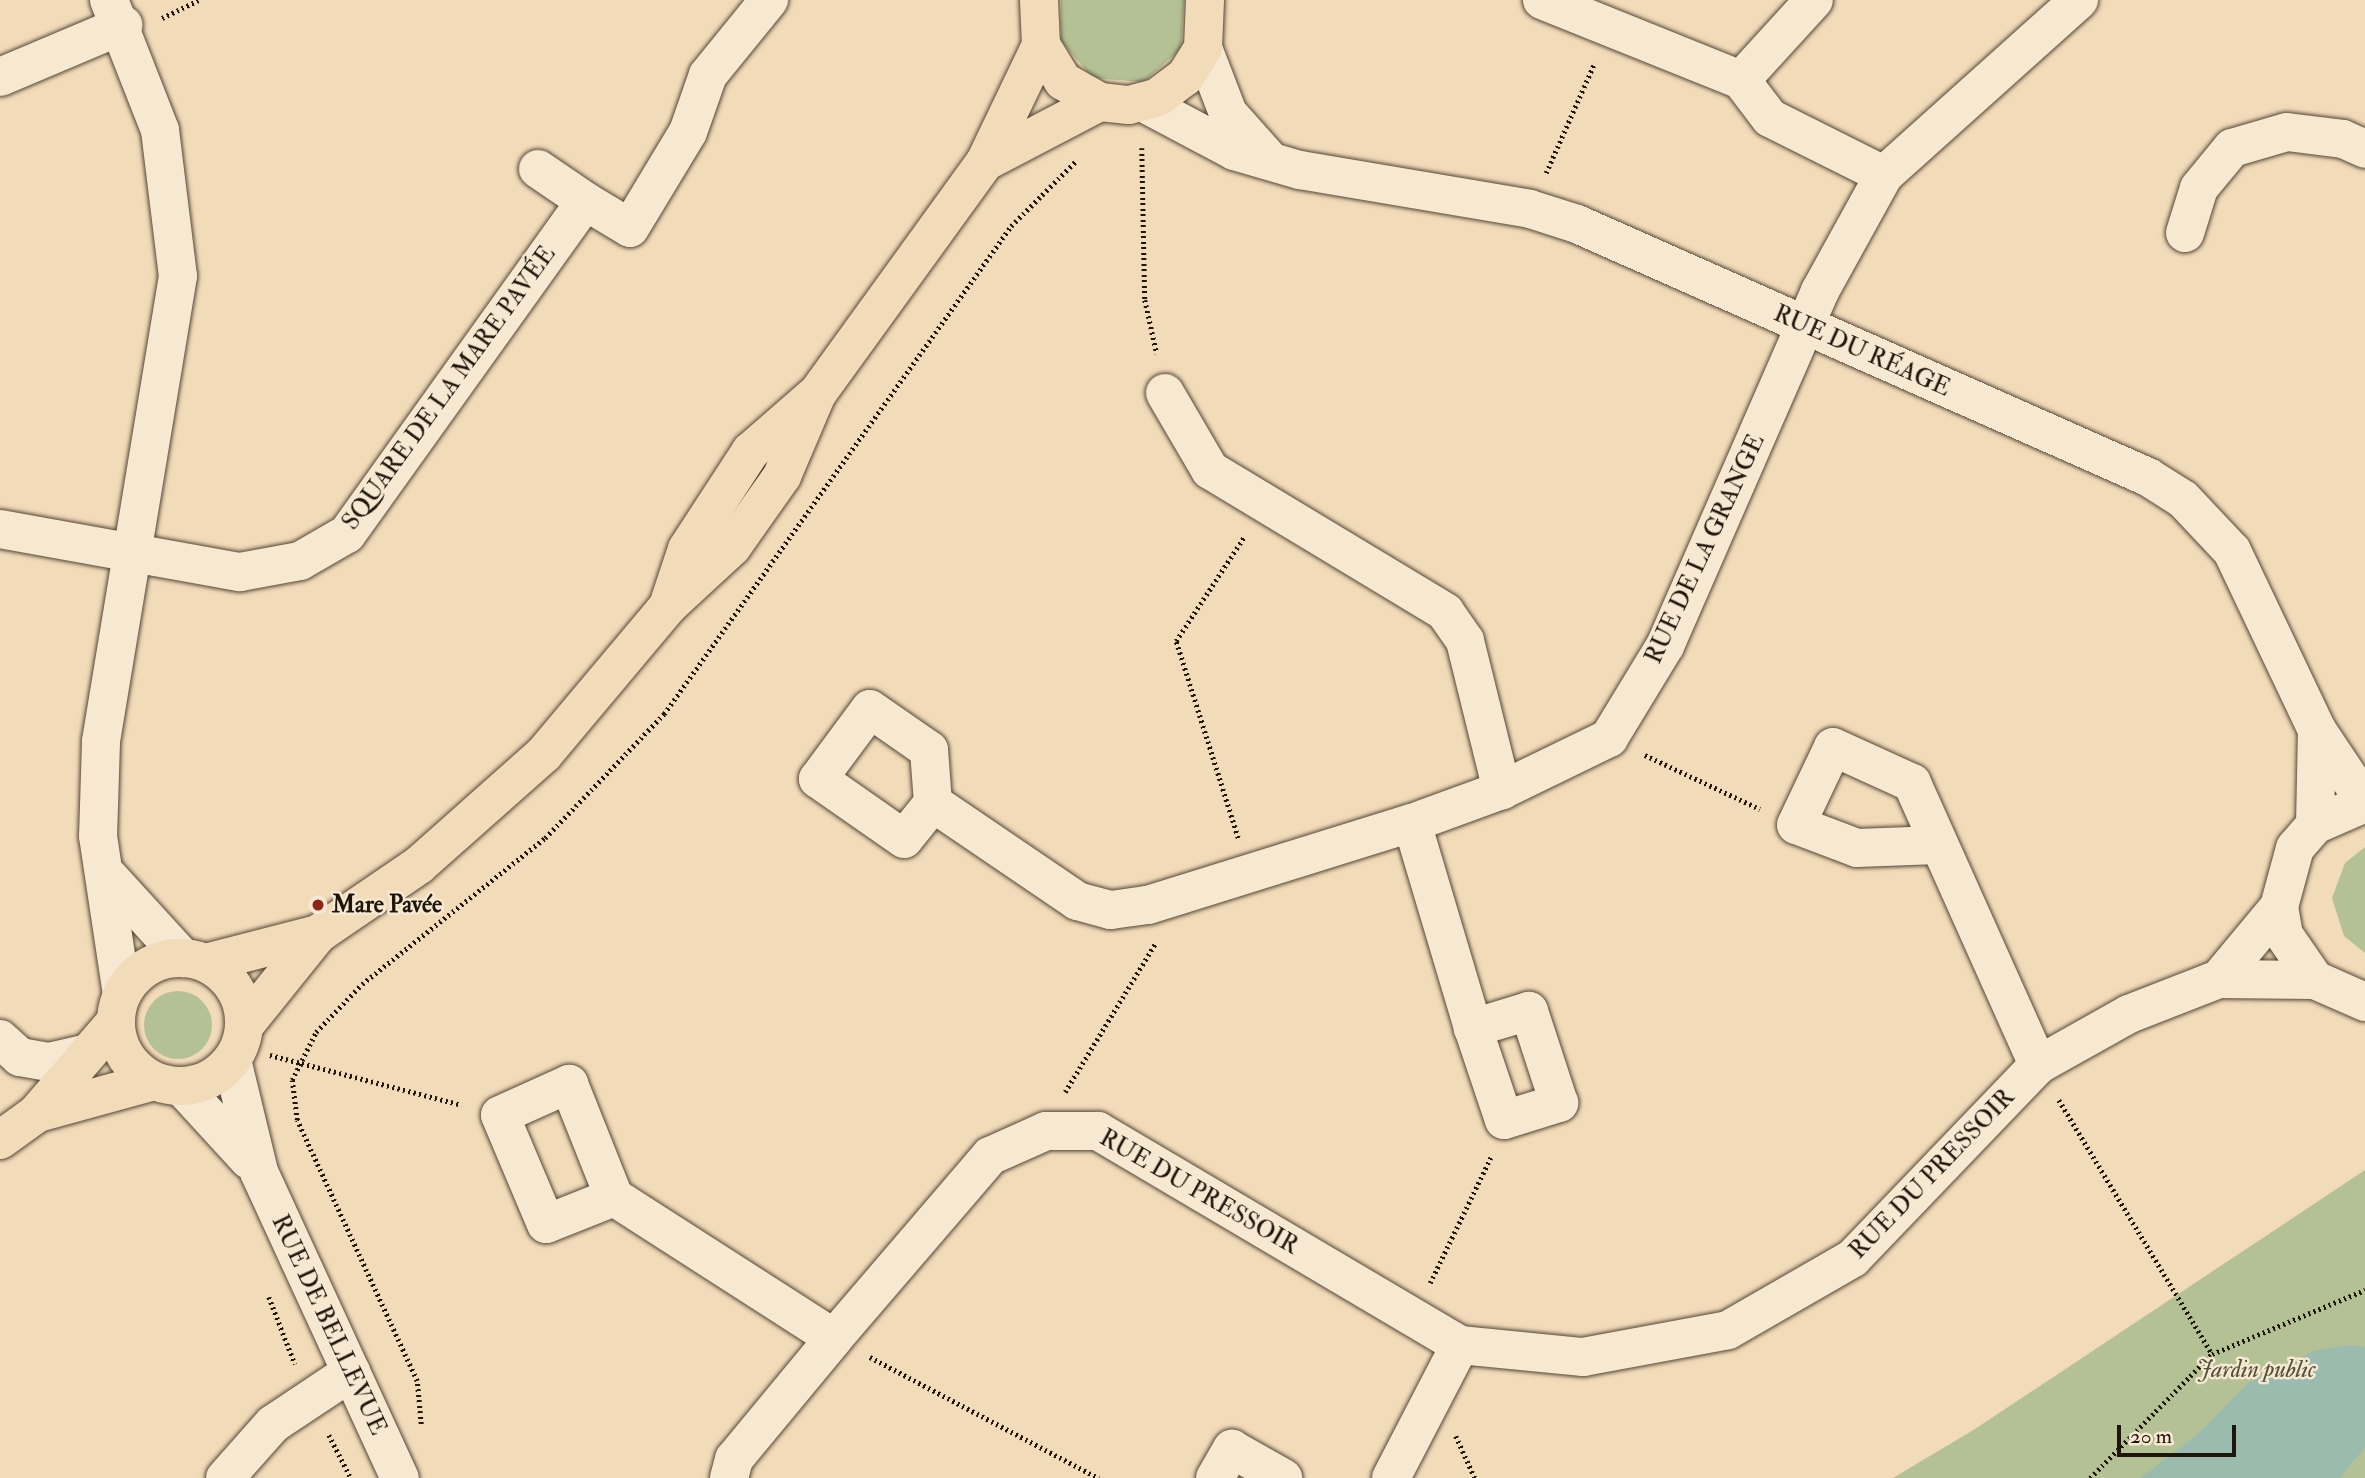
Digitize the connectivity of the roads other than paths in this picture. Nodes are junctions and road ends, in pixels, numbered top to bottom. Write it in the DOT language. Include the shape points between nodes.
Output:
graph roads {
  1 [pos="769,0"];
  2 [pos="1039,0"];
  3 [pos="1542,0"];
  4 [pos="1814,0"];
  5 [pos="2079,0"];
  6 [pos="116,13"];
  7 [pos="1207,16"];
  8 [pos="1041,45"];
  9 [pos="0,77"];
  10 [pos="1741,80"];
  11 [pos="1124,103"];
  12 [pos="2365,149"];
  13 [pos="985,162"];
  14 [pos="1272,162"];
  15 [pos="538,169"];
  16 [pos="1884,175"];
  17 [pos="585,201"];
  18 [pos="2185,233"];
  19 [pos="1807,324"];
  20 [pos="1165,393"];
  21 [pos="0,529"];
  22 [pos="136,553"];
  23 [pos="2317,730"];
  24 [pos="1502,790"];
  25 [pos="2365,802"];
  26 [pos="933,803"];
  27 [pos="1412,823"];
  28 [pos="2315,825"];
  29 [pos="1938,845"];
  30 [pos="108,876"];
  31 [pos="2279,907"];
  32 [pos="318,934"];
  33 [pos="194,960"];
  34 [pos="2219,979"];
  35 [pos="2315,980"];
  36 [pos="2365,1002"];
  37 [pos="119,1008"];
  38 [pos="1474,1028"];
  39 [pos="0,1039"];
  40 [pos="239,1043"];
  41 [pos="87,1053"];
  42 [pos="2038,1065"];
  43 [pos="168,1084"];
  44 [pos="36,1114"];
  45 [pos="0,1140"];
  46 [pos="259,1172"];
  47 [pos="614,1197"];
  48 [pos="834,1338"];
  49 [pos="1460,1345"];
  50 [pos="351,1372"];
  51 [pos="225,1478"];
  52 [pos="400,1478"];
  53 [pos="729,1478"];
  54 [pos="1215,1478"];
  55 [pos="1283,1478"];
  56 [pos="1391,1478"];
  1 -- 17 [label="street" via="708,75 688,132 630,228"];
  2 -- 8 [label="main road"];
  3 -- 10 [label="street"];
  4 -- 10 [label="street"];
  5 -- 16 [label="street"];
  6 -- 9 [label="street"];
  6 -- 22 [label="street" via="160,130 178,276"];
  7 -- 11 [label="main road" via="1185,77"];
  7 -- 14 [label="street" via="1228,113"];
  8 -- 11 [label="main road" via="1063,81"];
  8 -- 13 [label="main road"];
  10 -- 16 [label="street" via="1770,118"];
  11 -- 13 [label="main road"];
  11 -- 14 [label="street, RUE DU RÉAGE" via="1234,151"];
  12 -- 18 [label="street" via="2343,139 2287,132 2232,148 2199,188"];
  13 -- 32 [label="main road" via="817,394 751,451 687,548 668,606 544,754 478,817"];
  14 -- 19 [label="street, RUE DU RÉAGE" via="1530,209"];
  15 -- 17 [label="street"];
  16 -- 19 [label="street, RUE DE LA GRANGE"];
  17 -- 22 [label="street, SQUARE DE LA MARE PAVÉE" via="347,534 300,561 240,572"];
  19 -- 23 [label="street, RUE DU RÉAGE" via="2148,477 2183,499 2232,551 2256,591"];
  19 -- 24 [label="street, RUE DE LA GRANGE" via="1665,646 1609,738"];
  20 -- 24 [label="street" via="1210,470 1261,505 1445,612 1465,641"];
  21 -- 22 [label="street, SQUARE DE LA MARE PAVÉE"];
  22 -- 30 [label="street" via="101,742 98,836"];
  23 -- 25 [label="street"];
  23 -- 28 [label="street"];
  24 -- 27 [label="street"];
  25 -- 28 [label="street"];
  26 -- 27 [label="street" via="1077,901 1111,910 1147,905"];
  27 -- 38 [label="street"];
  28 -- 31 [label="street" via="2290,858"];
  29 -- 29 [label="street" via="1912,783 1833,747 1796,825 1857,848"];
  29 -- 42 [label="street"];
  30 -- 33 [label="street"];
  30 -- 37 [label="street"];
  31 -- 34 [label="street"];
  31 -- 35 [label="street" via="2284,935"];
  32 -- 33 [label="main road"];
  32 -- 40 [label="main road"];
  33 -- 37 [label="main road" via="146,967"];
  33 -- 40 [label="main road" via="235,989"];
  34 -- 35 [label="street"];
  34 -- 42 [label="street, RUE DU PRESSOIR" via="2129,1014"];
  35 -- 36 [label="street"];
  37 -- 41 [label="main road"];
  37 -- 43 [label="main road" via="126,1058"];
  38 -- 38 [label="street" via="1504,1120 1559,1102 1529,1011"];
  39 -- 41 [label="street" via="30,1059 49,1062"];
  40 -- 43 [label="main road" via="210,1079"];
  40 -- 46 [label="street, RUE DE BELLEVUE"];
  41 -- 44 [label="main road"];
  42 -- 49 [label="street, RUE DU PRESSOIR" via="1853,1258 1728,1330 1583,1357"];
  43 -- 44 [label="main road"];
  43 -- 46 [label="street, RUE DE BELLEVUE"];
  44 -- 45 [label="main road"];
  46 -- 50 [label="street, RUE DE BELLEVUE"];
  47 -- 47 [label="street" via="569,1084 500,1115 546,1224"];
  47 -- 48 [label="street"];
  48 -- 49 [label="street, RUE DU PRESSOIR" via="990,1156 1046,1131 1098,1131"];
  48 -- 53 [label="street, RUE DU PRESSOIR" via="734,1459"];
  49 -- 56 [label="street"];
  50 -- 51 [label="street" via="309,1395"];
  50 -- 52 [label="street, RUE DE BELLEVUE"];
  54 -- 55 [label="street" via="1232,1450"];
}
